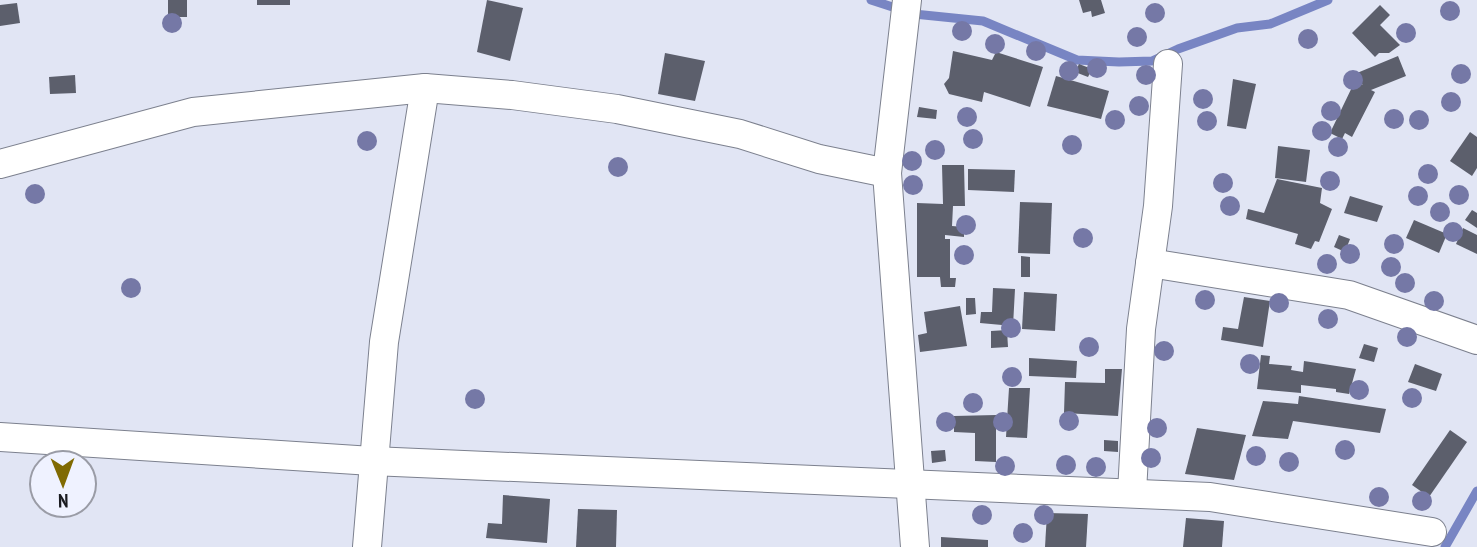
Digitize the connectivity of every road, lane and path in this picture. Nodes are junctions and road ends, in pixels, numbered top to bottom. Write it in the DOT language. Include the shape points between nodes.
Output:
graph roads {
  1 [pos="907,0"];
  2 [pos="1168,64"];
  3 [pos="425,88"];
  4 [pos="0,164"];
  5 [pos="887,173"];
  6 [pos="1150,263"];
  7 [pos="1477,340"];
  8 [pos="0,437"];
  9 [pos="372,461"];
  10 [pos="912,486"];
  11 [pos="1132,492"];
  12 [pos="1432,532"];
  13 [pos="367,547"];
  14 [pos="915,547"];
  1 -- 5 [label="street"];
  2 -- 6 [label="street"];
  3 -- 4 [label="street" via="193,112"];
  3 -- 5 [label="street" via="617,109 740,134 819,159"];
  3 -- 9 [label="street" via="383,342"];
  5 -- 10 [label="street"];
  6 -- 7 [label="street" via="1349,295"];
  6 -- 11 [label="street" via="1141,329"];
  8 -- 9 [label="street"];
  9 -- 10 [label="street"];
  9 -- 13 [label="street"];
  10 -- 11 [label="street"];
  10 -- 14 [label="street"];
  11 -- 12 [label="street" via="1287,507"];
}
